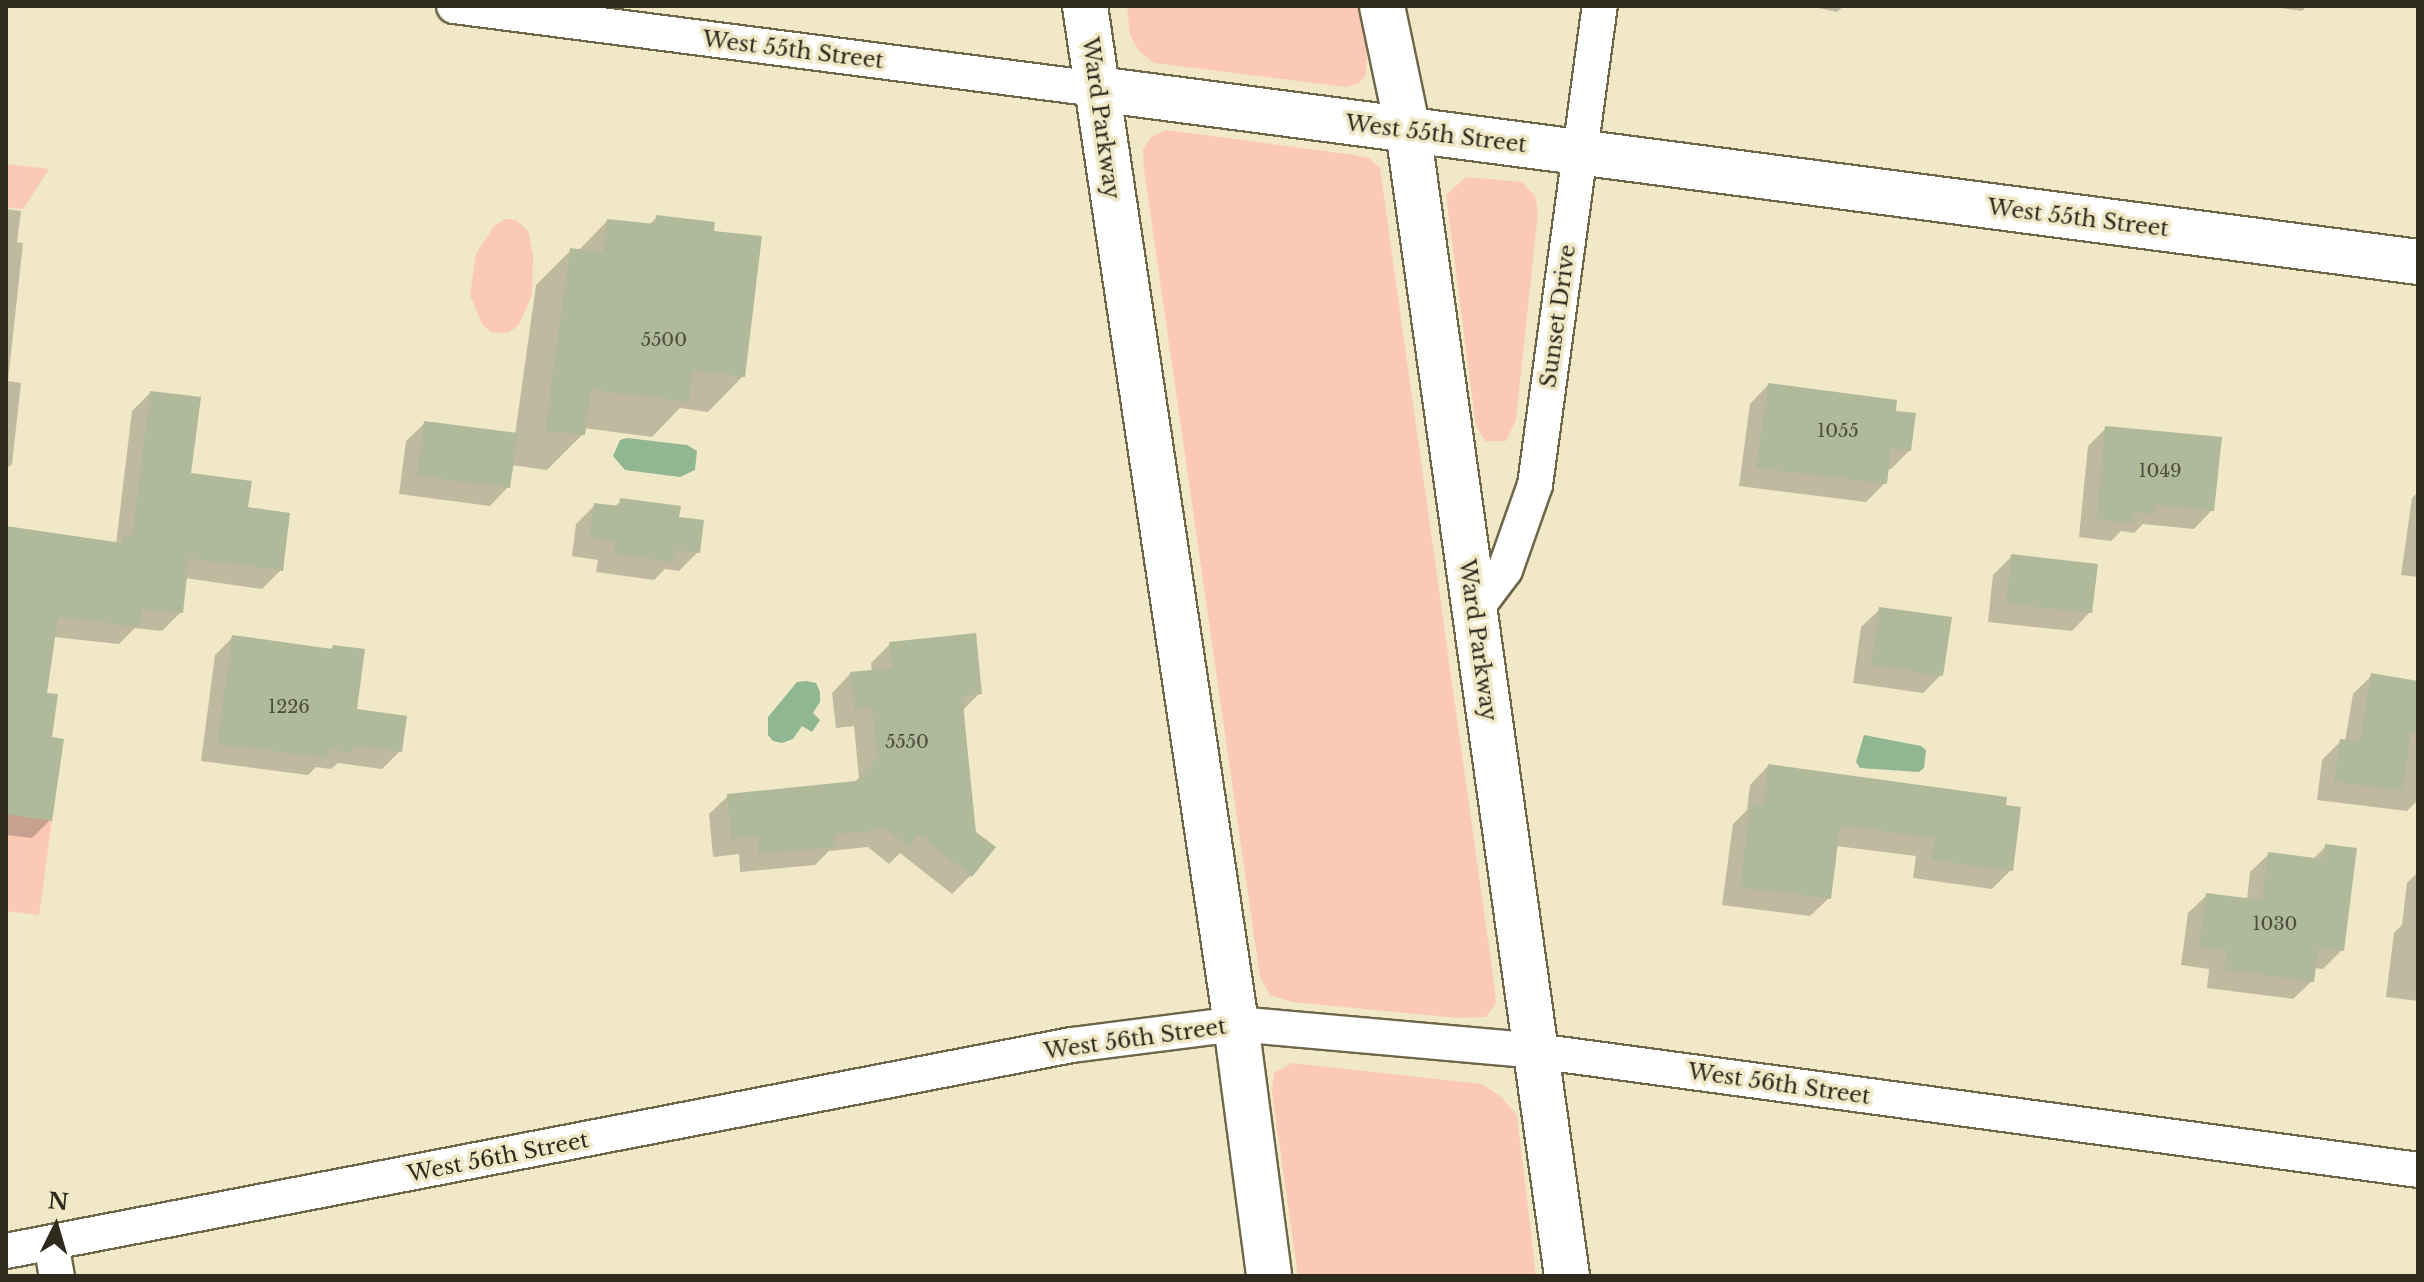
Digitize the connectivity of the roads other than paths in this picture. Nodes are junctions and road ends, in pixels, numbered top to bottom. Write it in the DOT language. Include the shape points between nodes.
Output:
graph roads {
  1 [pos="454,6"];
  2 [pos="1085,6"];
  3 [pos="1382,6"];
  4 [pos="1600,6"];
  5 [pos="1097,89"];
  6 [pos="1408,130"];
  7 [pos="1581,153"];
  8 [pos="2418,262"];
  9 [pos="1474,611"];
  10 [pos="1236,1024"];
  11 [pos="1536,1051"];
  12 [pos="2418,1170"];
  13 [pos="6,1251"];
  14 [pos="54,1260"];
  15 [pos="1269,1276"];
  16 [pos="1567,1276"];
  1 -- 5 [label="street, West 55th Street"];
  2 -- 5 [label="main road, Ward Parkway"];
  3 -- 6 [label="main road, Ward Parkway"];
  4 -- 7 [label="street, Sunset Drive"];
  5 -- 6 [label="main road, West 55th Street"];
  5 -- 10 [label="main road, Ward Parkway"];
  6 -- 7 [label="main road, West 55th Street"];
  6 -- 9 [label="main road, Ward Parkway"];
  7 -- 8 [label="main road, West 55th Street"];
  7 -- 9 [label="street, Sunset Drive" via="1535,485 1505,570"];
  9 -- 11 [label="main road, Ward Parkway"];
  10 -- 11 [label="street, West 56th Street"];
  10 -- 14 [label="street, West 56th Street" via="1072,1045"];
  10 -- 15 [label="main road, Ward Parkway"];
  11 -- 12 [label="street, West 56th Street"];
  11 -- 16 [label="main road, Ward Parkway"];
  13 -- 14 [label="street, West 56th Street"];
}
